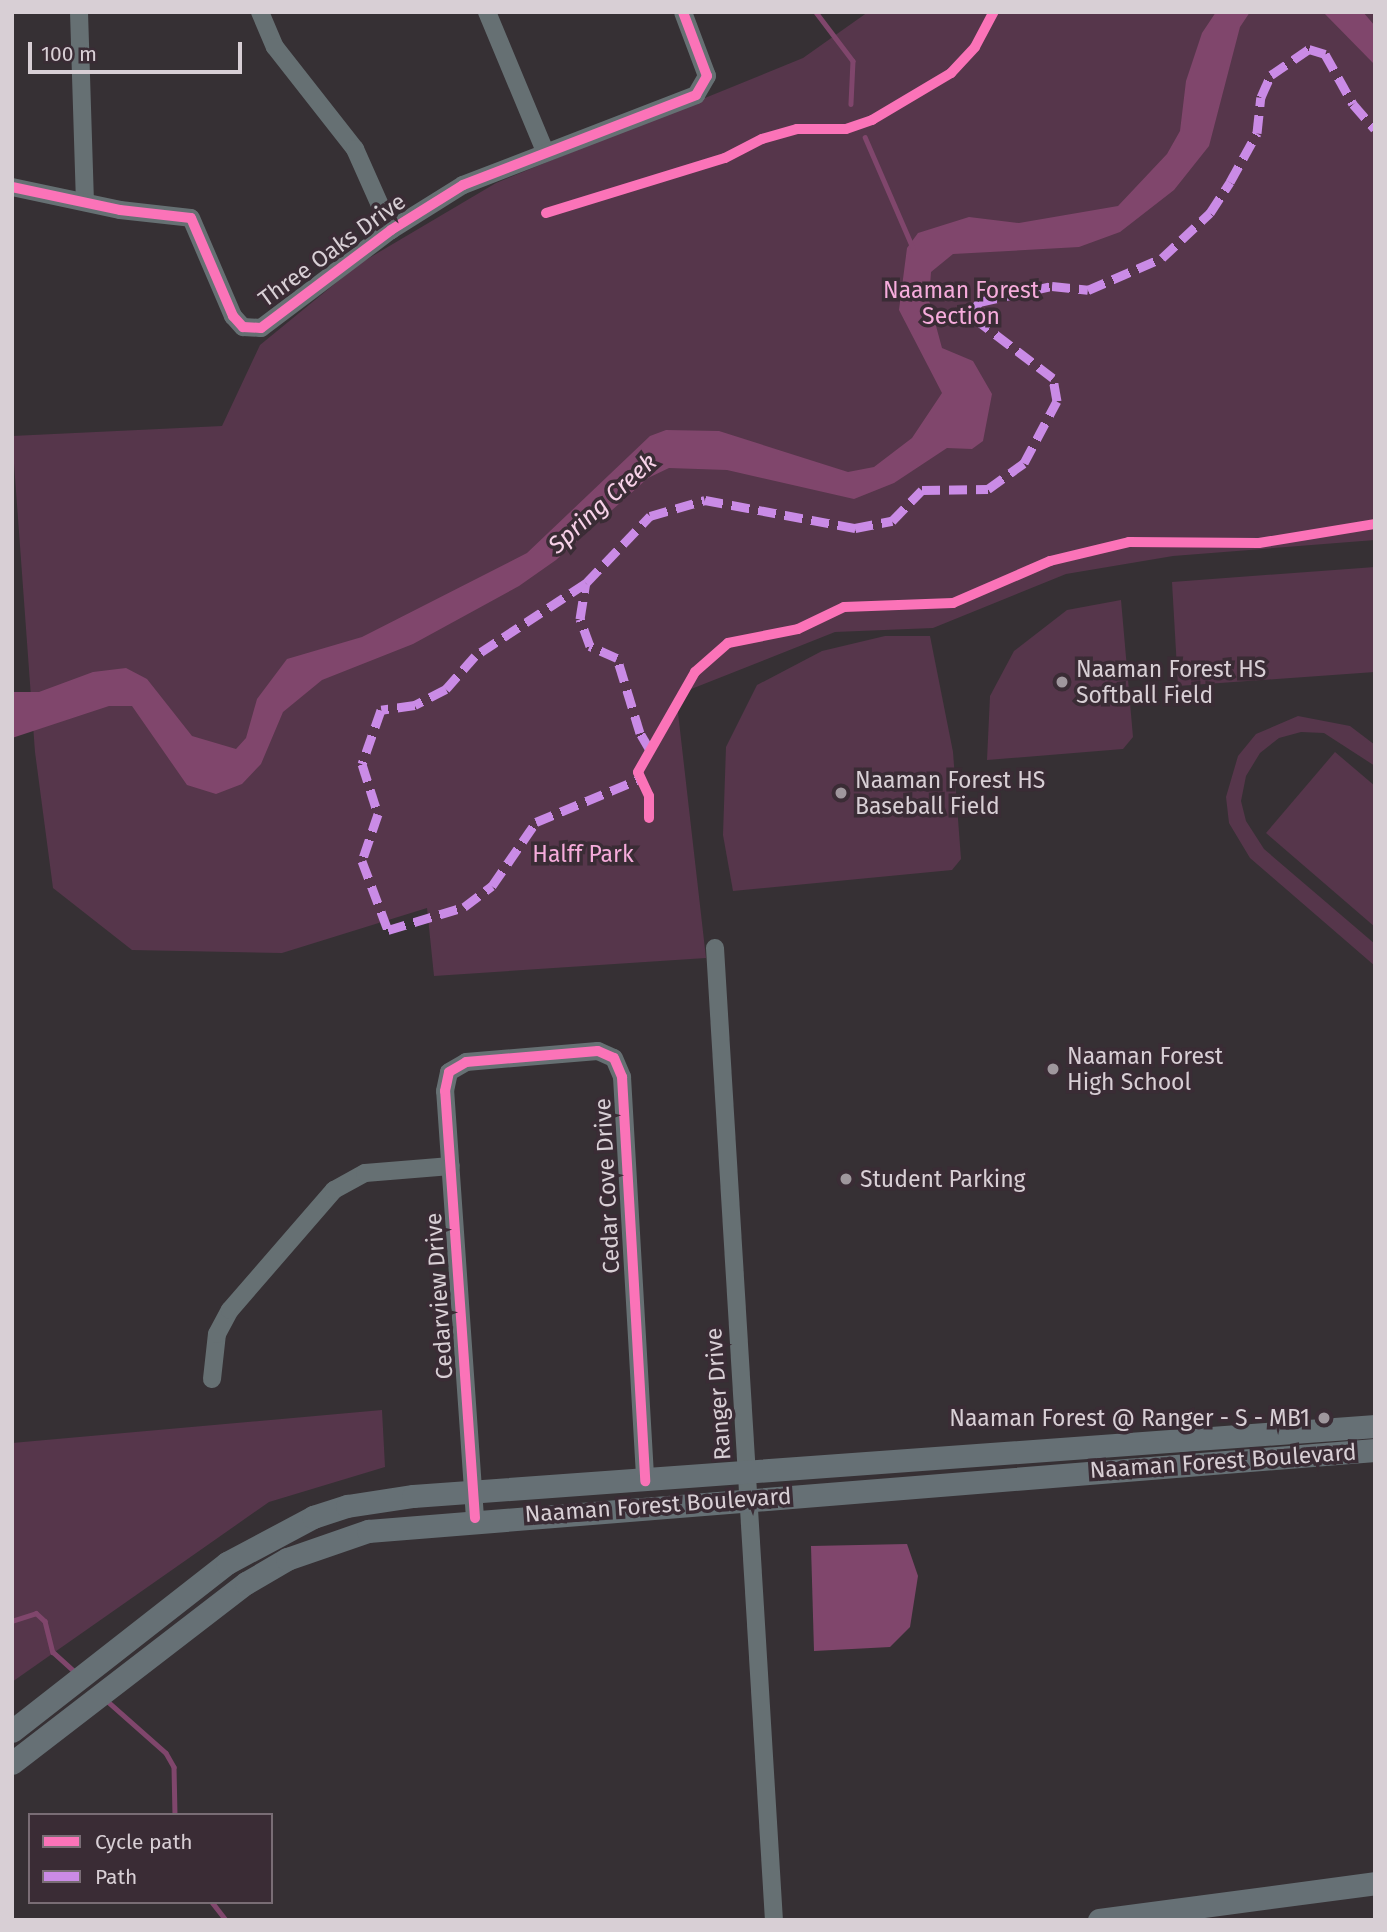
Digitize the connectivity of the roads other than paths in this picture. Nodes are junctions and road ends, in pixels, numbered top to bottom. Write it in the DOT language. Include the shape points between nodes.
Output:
graph roads {
  1 [pos="79,12"];
  2 [pos="260,12"];
  3 [pos="487,12"];
  4 [pos="683,12"];
  5 [pos="545,150"];
  6 [pos="12,187"];
  7 [pos="32,191"];
  8 [pos="12,198"];
  9 [pos="85,201"];
  10 [pos="391,230"];
  11 [pos="715,948"];
  12 [pos="449,1072"];
  13 [pos="451,1167"];
  14 [pos="212,1379"];
  15 [pos="1374,1426"];
  16 [pos="1373,1450"];
  17 [pos="748,1474"];
  18 [pos="645,1481"];
  19 [pos="474,1492"];
  20 [pos="751,1499"];
  21 [pos="475,1518"];
  22 [pos="230,1561"];
  23 [pos="246,1583"];
  24 [pos="21,1724"];
  25 [pos="12,1763"];
  26 [pos="1375,1883"];
  27 [pos="774,1920"];
  28 [pos="1099,1920"];
  1 -- 9 [label="street"];
  2 -- 10 [label="street" via="275,47 355,149"];
  3 -- 5 [label="street"];
  4 -- 5 [label="street, Three Oaks Drive" via="707,76 705,88"];
  5 -- 10 [label="street, Three Oaks Drive" via="463,185"];
  6 -- 7 [label="street, Three Oaks Drive"];
  7 -- 8 [label="street, Three Oaks Drive"];
  7 -- 9 [label="street, Three Oaks Drive"];
  9 -- 10 [label="street, Three Oaks Drive" via="191,218 233,316 251,329 261,328"];
  11 -- 17 [label="street, Ranger Drive"];
  12 -- 13 [label="street, Cedarview Drive" via="445,1091"];
  12 -- 18 [label="street, Cedar Cove Drive" via="479,1061 598,1051 614,1058 622,1077"];
  13 -- 14 [label="street" via="365,1173 334,1190 230,1310 217,1334"];
  13 -- 19 [label="street, Cedarview Drive"];
  15 -- 16 [label="main road"];
  15 -- 17 [label="main road, Naaman Forest Boulevard"];
  16 -- 20 [label="main road, Naaman Forest Boulevard"];
  17 -- 18 [label="main road, Naaman Forest Boulevard"];
  17 -- 20 [label="street, Ranger Drive"];
  18 -- 19 [label="main road, Naaman Forest Boulevard"];
  19 -- 21 [label="street, Cedarview Drive"];
  19 -- 22 [label="main road, Naaman Forest Boulevard" via="347,1506 302,1522"];
  20 -- 21 [label="main road, Naaman Forest Boulevard"];
  20 -- 27 [label="street, Ranger Drive"];
  21 -- 23 [label="main road, Naaman Forest Boulevard" via="347,1536 287,1559"];
  22 -- 23 [label="main road"];
  22 -- 24 [label="main road, Naaman Forest Boulevard"];
  23 -- 25 [label="main road, Naaman Forest Boulevard"];
  26 -- 28 [label="main road"];
}
